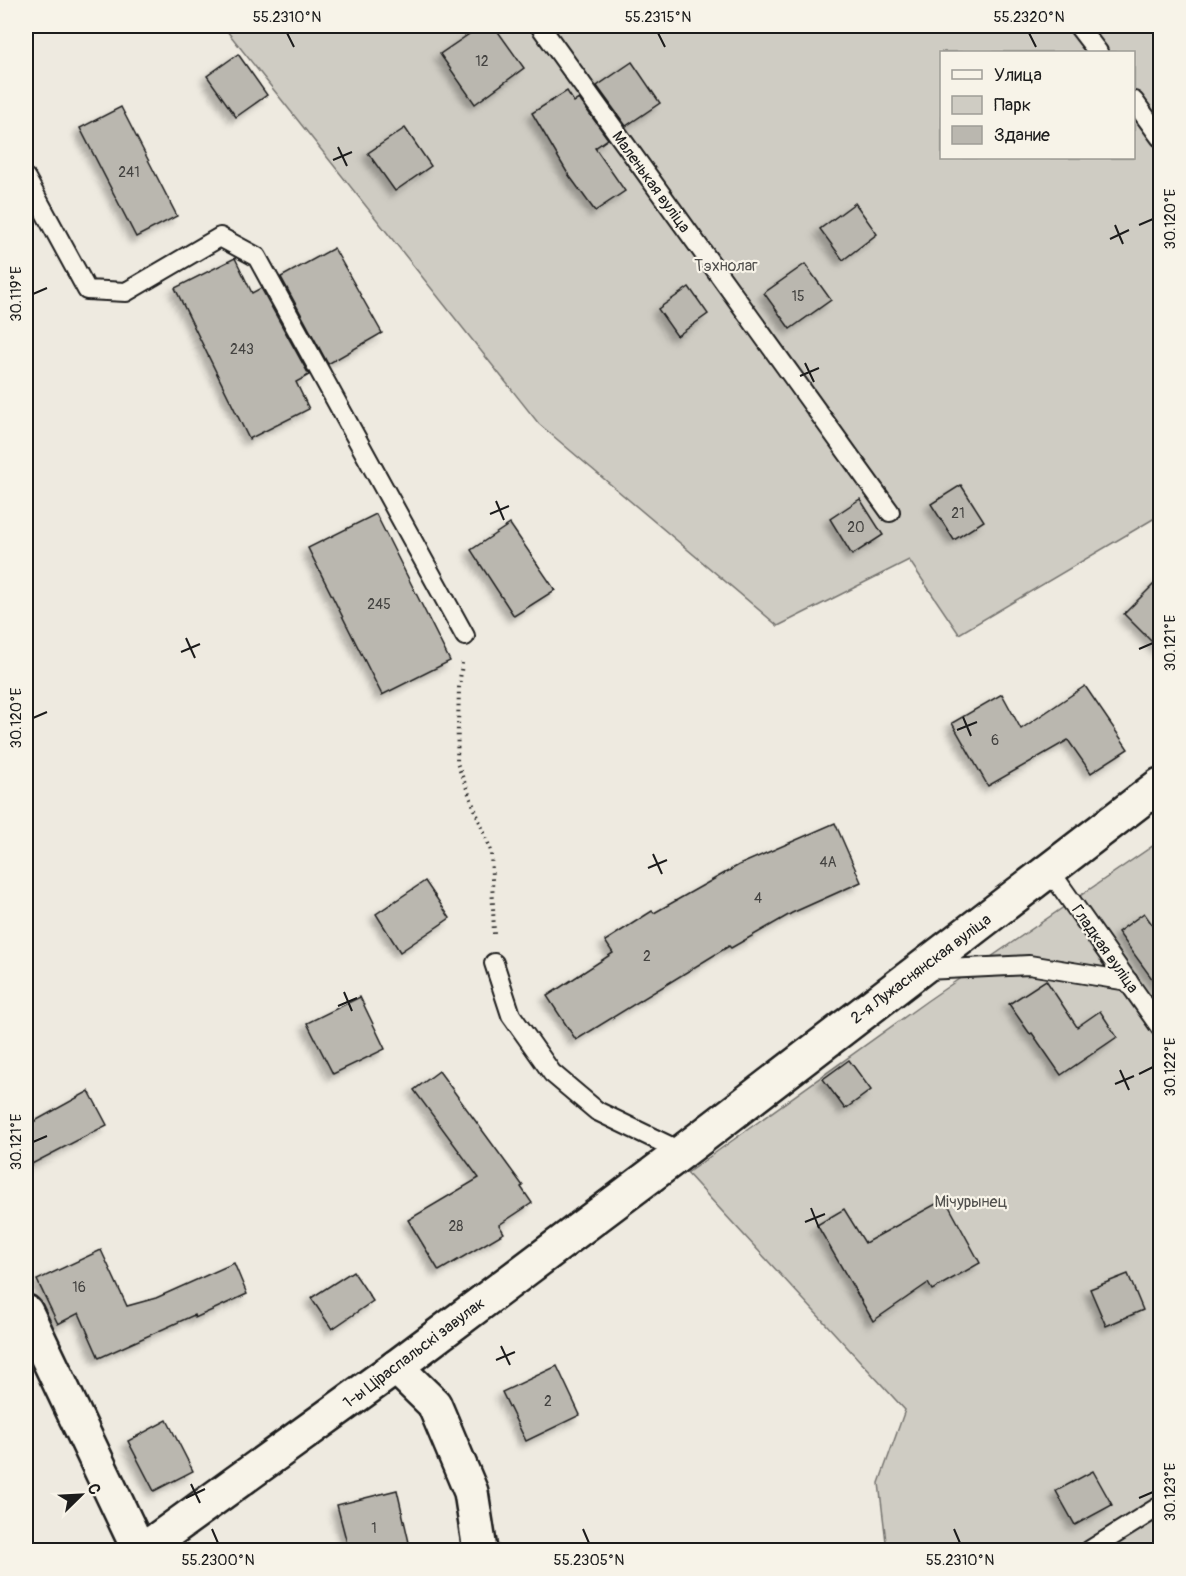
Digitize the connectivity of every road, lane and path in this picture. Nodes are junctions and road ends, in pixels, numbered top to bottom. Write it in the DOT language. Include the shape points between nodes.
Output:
graph roads {
  1 [pos="540,26"];
  2 [pos="1078,26"];
  3 [pos="1097,51"];
  4 [pos="1135,102"];
  5 [pos="1161,137"];
  6 [pos="26,178"];
  7 [pos="890,513"];
  8 [pos="465,636"];
  9 [pos="1161,786"];
  10 [pos="1050,871"];
  11 [pos="494,963"];
  12 [pos="920,970"];
  13 [pos="1128,981"];
  14 [pos="1161,1026"];
  15 [pos="682,1152"];
  16 [pos="26,1312"];
  17 [pos="396,1367"];
  18 [pos="1161,1506"];
  19 [pos="141,1551"];
  20 [pos="480,1551"];
  21 [pos="1090,1551"];
  1 -- 7 [label="lane, Маленькая вуліца"];
  2 -- 3 [label="lane"];
  4 -- 5 [label="lane"];
  6 -- 8 [label="lane" via="87,290 126,292 220,237 257,257"];
  8 -- 11 [label="path" via="457,763 491,851"];
  9 -- 10 [label="street, 2-я Лужаснянская вуліца"];
  10 -- 12 [label="street, 2-я Лужаснянская вуліца"];
  10 -- 13 [label="lane, Гладкая вуліца"];
  11 -- 15 [label="lane" via="511,1015 552,1073 597,1111"];
  12 -- 13 [label="lane" via="1029,965"];
  12 -- 15 [label="street, 2-я Лужаснянская вуліца"];
  13 -- 14 [label="lane, Гладкая вуліца"];
  15 -- 17 [label="street, 1-ы Ціраспальскі завулак"];
  16 -- 19 [label="street"];
  17 -- 19 [label="street, 1-ы Ціраспальскі завулак"];
  17 -- 20 [label="street" via="434,1404 471,1492"];
  18 -- 21 [label="lane"];
}
